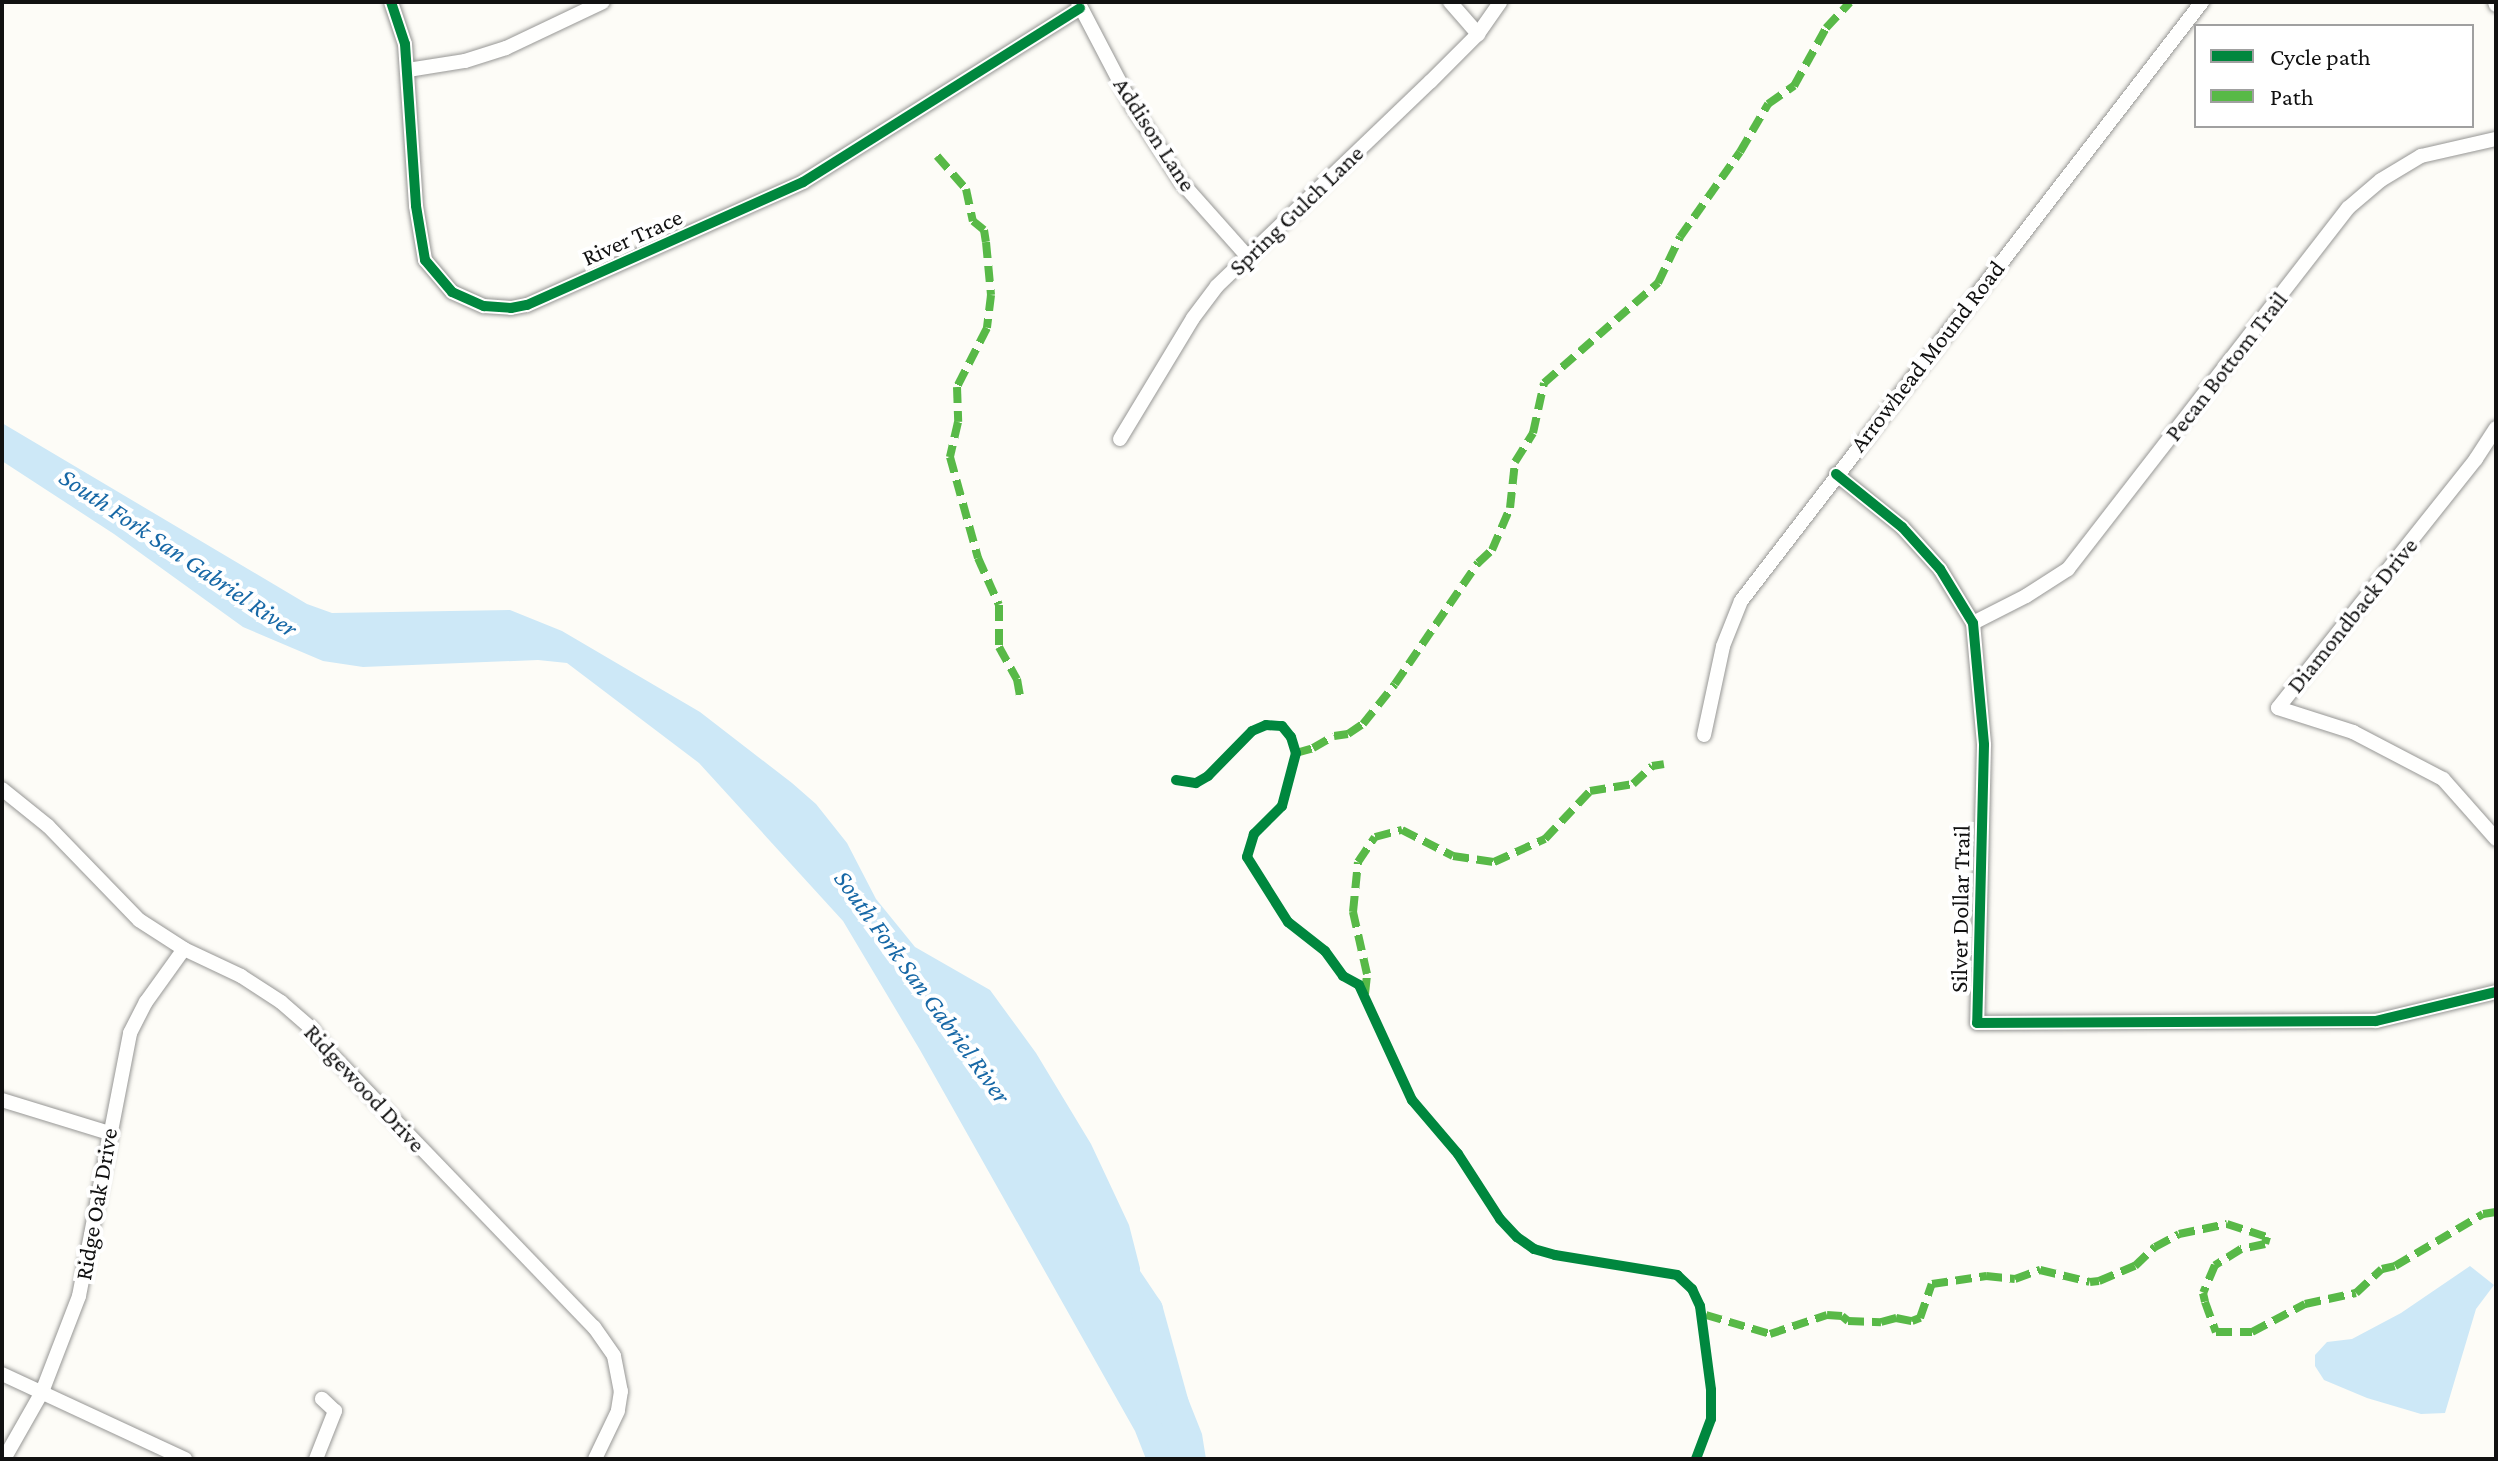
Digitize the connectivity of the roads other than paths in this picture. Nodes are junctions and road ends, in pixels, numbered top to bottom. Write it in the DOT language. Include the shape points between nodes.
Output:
graph roads {
  1 [pos="391,2"];
  2 [pos="603,2"];
  3 [pos="1450,2"];
  4 [pos="1500,2"];
  5 [pos="2202,2"];
  6 [pos="1079,5"];
  7 [pos="1478,34"];
  8 [pos="408,70"];
  9 [pos="2496,139"];
  10 [pos="1247,256"];
  11 [pos="2496,428"];
  12 [pos="1120,439"];
  13 [pos="1836,474"];
  14 [pos="1973,623"];
  15 [pos="1704,735"];
  16 [pos="2,789"];
  17 [pos="2496,839"];
  18 [pos="184,949"];
  19 [pos="2496,992"];
  20 [pos="2,1100"];
  21 [pos="109,1133"];
  22 [pos="2,1374"];
  23 [pos="42,1392"];
  24 [pos="322,1399"];
  25 [pos="4,1459"];
  26 [pos="185,1459"];
  27 [pos="316,1459"];
  28 [pos="595,1459"];
  1 -- 8 [label="street, River Trace"];
  2 -- 8 [label="street" via="506,48"];
  3 -- 7 [label="street"];
  4 -- 7 [label="street, Spring Gulch Lane"];
  5 -- 13 [label="street, Arrowhead Mound Road"];
  6 -- 8 [label="street, River Trace" via="803,182 511,308 484,306 452,292 425,260 416,206"];
  6 -- 10 [label="street, Addison Lane" via="1133,107 1182,183"];
  7 -- 10 [label="street, Spring Gulch Lane"];
  9 -- 14 [label="street, Pecan Bottom Trail" via="2421,156 2348,208 2068,569"];
  10 -- 12 [label="street, Spring Gulch Lane" via="1193,318"];
  11 -- 17 [label="street, Diamondback Drive" via="2278,708 2353,732 2443,779"];
  13 -- 14 [label="street, Silver Dollar Trail" via="1902,527 1940,569"];
  13 -- 15 [label="street, Arrowhead Mound Road" via="1741,601 1723,646"];
  14 -- 19 [label="street, Silver Dollar Trail" via="1984,745 1977,1023 2376,1021"];
  16 -- 18 [label="street, Ridgewood Drive" via="48,826 139,920"];
  18 -- 21 [label="street, Ridge Oak Drive" via="130,1033"];
  18 -- 28 [label="street, Ridgewood Drive" via="241,976 311,1028 594,1327 614,1356 621,1391 618,1411"];
  20 -- 21 [label="street"];
  21 -- 23 [label="street, Ridge Oak Drive" via="79,1296"];
  22 -- 23 [label="street"];
  23 -- 25 [label="street, Ridge Oak Drive"];
  23 -- 26 [label="street"];
  24 -- 27 [label="street" via="335,1411"];
}
